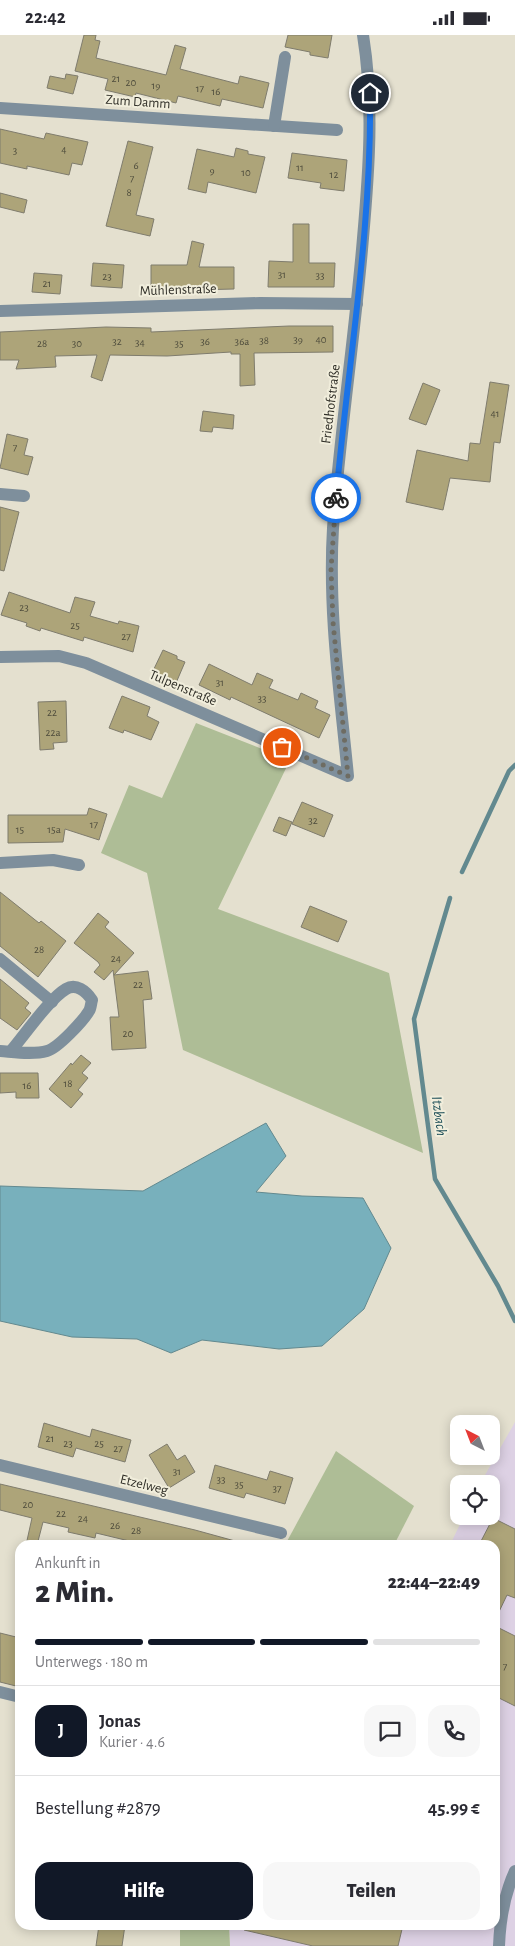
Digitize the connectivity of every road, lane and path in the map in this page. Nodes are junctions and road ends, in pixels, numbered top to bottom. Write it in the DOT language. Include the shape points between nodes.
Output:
graph roads {
  1 [pos="363,35"];
  2 [pos="285,57"];
  3 [pos="0,107"];
  4 [pos="274,126"];
  5 [pos="337,130"];
  6 [pos="357,305"];
  7 [pos="0,311"];
  8 [pos="0,494"];
  9 [pos="24,496"];
  10 [pos="0,657"];
  11 [pos="348,776"];
  12 [pos="0,863"];
  13 [pos="78,865"];
  14 [pos="0,959"];
  15 [pos="52,1002"];
  16 [pos="5,1052"];
  17 [pos="0,1465"];
  18 [pos="281,1533"];
  19 [pos="0,1692"];
  20 [pos="15,1696"];
  21 [pos="514,1873"];
  22 [pos="499,1946"];
  1 -- 6 [label="street, Friedhofstraße" via="370,93 370,132"];
  2 -- 4 [label="street"];
  3 -- 4 [label="street, Zum Damm"];
  4 -- 5 [label="street, Zum Damm"];
  6 -- 7 [label="street, Mühlenstraße" via="260,303"];
  6 -- 11 [label="street, Friedhofstraße" via="338,472 331,569"];
  8 -- 9 [label="street"];
  10 -- 11 [label="street, Tulpenstraße" via="59,656 86,663"];
  12 -- 13 [label="street" via="53,860"];
  14 -- 15 [label="street"];
  15 -- 16 [label="street"];
  15 -- 16 [label="street" via="67,988 76,987 86,991 92,999 90,1010 48,1051"];
  17 -- 18 [label="street, Etzelweg"];
  19 -- 20 [label="street"];
  21 -- 22 [label="street" via="501,1915"];
}
